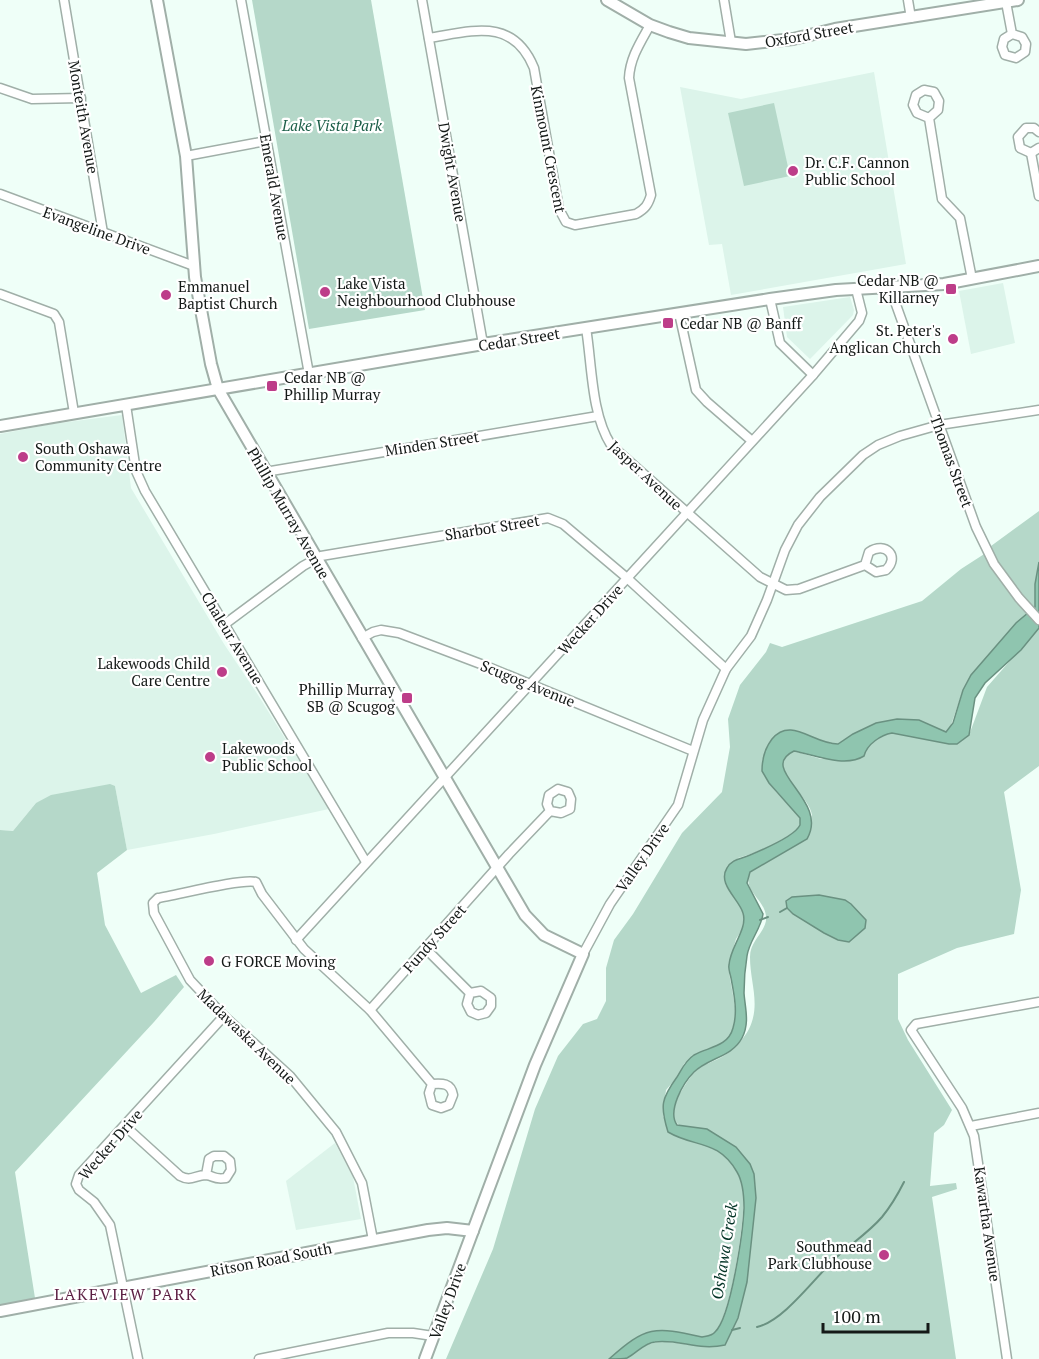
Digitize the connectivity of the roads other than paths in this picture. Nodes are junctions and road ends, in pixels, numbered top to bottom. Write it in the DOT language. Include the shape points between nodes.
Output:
graph roads {
  1 [pos="64,0"];
  2 [pos="157,0"];
  3 [pos="242,0"];
  4 [pos="422,0"];
  5 [pos="607,0"];
  6 [pos="724,0"];
  7 [pos="908,0"];
  8 [pos="1018,0"];
  9 [pos="1006,2"];
  10 [pos="911,18"];
  11 [pos="650,25"];
  12 [pos="1012,34"];
  13 [pos="429,38"];
  14 [pos="731,42"];
  15 [pos="0,88"];
  16 [pos="81,98"];
  17 [pos="928,118"];
  18 [pos="1039,132"];
  19 [pos="266,141"];
  20 [pos="1035,150"];
  21 [pos="186,156"];
  22 [pos="0,194"];
  23 [pos="1039,196"];
  24 [pos="103,233"];
  25 [pos="194,266"];
  26 [pos="1039,266"];
  27 [pos="972,279"];
  28 [pos="890,288"];
  29 [pos="856,289"];
  30 [pos="0,294"];
  31 [pos="770,299"];
  32 [pos="679,313"];
  33 [pos="586,328"];
  34 [pos="483,344"];
  35 [pos="309,374"];
  36 [pos="813,375"];
  37 [pos="218,390"];
  38 [pos="126,405"];
  39 [pos="1039,410"];
  40 [pos="75,414"];
  41 [pos="598,416"];
  42 [pos="939,425"];
  43 [pos="0,426"];
  44 [pos="752,441"];
  45 [pos="265,472"];
  46 [pos="686,513"];
  47 [pos="315,558"];
  48 [pos="865,566"];
  49 [pos="627,578"];
  50 [pos="772,584"];
  51 [pos="1039,620"];
  52 [pos="225,624"];
  53 [pos="362,638"];
  54 [pos="726,669"];
  55 [pos="530,684"];
  56 [pos="693,751"];
  57 [pos="445,776"];
  58 [pos="550,811"];
  59 [pos="366,862"];
  60 [pos="497,867"];
  61 [pos="296,940"];
  62 [pos="425,948"];
  63 [pos="584,954"];
  64 [pos="470,993"];
  65 [pos="1039,1002"];
  66 [pos="370,1010"];
  67 [pos="224,1016"];
  68 [pos="432,1084"];
  69 [pos="1039,1113"];
  70 [pos="125,1126"];
  71 [pos="970,1126"];
  72 [pos="206,1175"];
  73 [pos="472,1232"];
  74 [pos="373,1240"];
  75 [pos="123,1288"];
  76 [pos="0,1311"];
  77 [pos="433,1336"];
  78 [pos="138,1359"];
  79 [pos="259,1359"];
  80 [pos="425,1359"];
  81 [pos="1007,1359"];
  1 -- 16 [label="street, Monteith Avenue"];
  2 -- 21 [label="street, Phillip Murray Avenue"];
  3 -- 19 [label="street, Emerald Avenue"];
  4 -- 13 [label="street, Dwight Avenue"];
  5 -- 11 [label="street, Oxford Street"];
  6 -- 14 [label="street"];
  7 -- 10 [label="street"];
  8 -- 9 [label="street, Oxford Street"];
  9 -- 10 [label="street, Oxford Street"];
  9 -- 12 [label="street"];
  10 -- 14 [label="street, Oxford Street" via="793,39"];
  11 -- 13 [label="street, Kinmount Crescent" via="634,54 629,78 651,195 648,205 636,214 575,225 566,222 559,209 534,68 524,50 506,35 486,30"];
  11 -- 14 [label="street, Oxford Street" via="689,38"];
  13 -- 34 [label="street, Dwight Avenue"];
  15 -- 16 [label="street" via="32,99"];
  16 -- 24 [label="street, Monteith Avenue"];
  17 -- 27 [label="street" via="942,199 960,218"];
  18 -- 20 [label="street" via="1026,128 1018,136 1020,148"];
  19 -- 21 [label="street"];
  19 -- 35 [label="street, Emerald Avenue"];
  20 -- 23 [label="street"];
  21 -- 25 [label="street, Phillip Murray Avenue"];
  22 -- 24 [label="street, Evangeline Drive"];
  24 -- 25 [label="street, Evangeline Drive"];
  25 -- 37 [label="street, Phillip Murray Avenue"];
  26 -- 27 [label="street, Cedar Street"];
  27 -- 28 [label="street, Cedar Street"];
  28 -- 29 [label="street, Cedar Street"];
  28 -- 42 [label="street, Thomas Street"];
  29 -- 31 [label="street, Cedar Street"];
  29 -- 36 [label="street, Wecker Drive" via="862,313 859,321"];
  30 -- 40 [label="street" via="54,314 59,322"];
  31 -- 32 [label="street, Cedar Street"];
  31 -- 36 [label="street" via="780,343"];
  32 -- 33 [label="street, Cedar Street"];
  32 -- 44 [label="street" via="696,390"];
  33 -- 34 [label="street, Cedar Street"];
  33 -- 41 [label="street, Jasper Avenue"];
  34 -- 35 [label="street, Cedar Street"];
  35 -- 37 [label="street, Cedar Street"];
  36 -- 44 [label="street, Wecker Drive"];
  37 -- 38 [label="street, Cedar Street"];
  37 -- 45 [label="street, Phillip Murray Avenue"];
  38 -- 40 [label="street, Cedar Street"];
  38 -- 52 [label="street, Chaleur Avenue" via="139,480"];
  39 -- 42 [label="street, Valley Drive"];
  40 -- 43 [label="street, Cedar Street"];
  41 -- 45 [label="street, Minden Street"];
  41 -- 46 [label="street, Jasper Avenue" via="611,446"];
  42 -- 50 [label="street, Valley Drive" via="878,445 840,476 798,525"];
  42 -- 51 [label="street, Thomas Street" via="976,527 994,564"];
  44 -- 46 [label="street, Wecker Drive"];
  45 -- 47 [label="street, Phillip Murray Avenue"];
  46 -- 49 [label="street, Wecker Drive"];
  46 -- 50 [label="street, Jasper Avenue"];
  47 -- 49 [label="street, Sharbot Street" via="548,518 563,524"];
  47 -- 52 [label="street, Sharbot Street"];
  47 -- 53 [label="street, Phillip Murray Avenue"];
  48 -- 50 [label="street" via="799,589 786,590"];
  49 -- 54 [label="street, Sharbot Street"];
  49 -- 55 [label="street, Wecker Drive"];
  50 -- 54 [label="street, Valley Drive" via="751,636"];
  52 -- 59 [label="street, Chaleur Avenue"];
  53 -- 55 [label="street, Scugog Avenue" via="388,630"];
  53 -- 57 [label="street, Phillip Murray Avenue"];
  54 -- 56 [label="street, Valley Drive"];
  55 -- 56 [label="street, Scugog Avenue"];
  55 -- 57 [label="street, Wecker Drive"];
  56 -- 63 [label="street, Valley Drive" via="678,805 610,904"];
  57 -- 59 [label="street, Wecker Drive"];
  57 -- 60 [label="street, Phillip Murray Avenue"];
  58 -- 60 [label="street, Fundy Street"];
  59 -- 61 [label="street, Wecker Drive"];
  60 -- 62 [label="street, Fundy Street"];
  60 -- 63 [label="street, Phillip Murray Avenue" via="525,915 544,935"];
  61 -- 66 [label="street"];
  61 -- 67 [label="street, Madawaska Avenue" via="256,882 159,898 153,903 190,980"];
  62 -- 64 [label="street"];
  62 -- 66 [label="street, Fundy Street"];
  63 -- 73 [label="street, Valley Drive" via="535,1065"];
  65 -- 71 [label="street, Kawartha Avenue" via="916,1024 911,1030"];
  66 -- 68 [label="street"];
  67 -- 70 [label="street, Wecker Drive"];
  67 -- 74 [label="street, Madawaska Avenue" via="290,1076 336,1132 362,1183"];
  69 -- 71 [label="street"];
  70 -- 72 [label="street" via="180,1176 192,1179"];
  70 -- 75 [label="street, Wecker Drive" via="76,1184 110,1225"];
  71 -- 81 [label="street, Kawartha Avenue"];
  73 -- 74 [label="street, Ritson Road South" via="437,1229"];
  73 -- 77 [label="street, Valley Drive"];
  74 -- 75 [label="street, Ritson Road South"];
  75 -- 76 [label="street, Ritson Road South"];
  75 -- 78 [label="street"];
  77 -- 79 [label="street" via="388,1333"];
  77 -- 80 [label="street, Valley Drive"];
}
